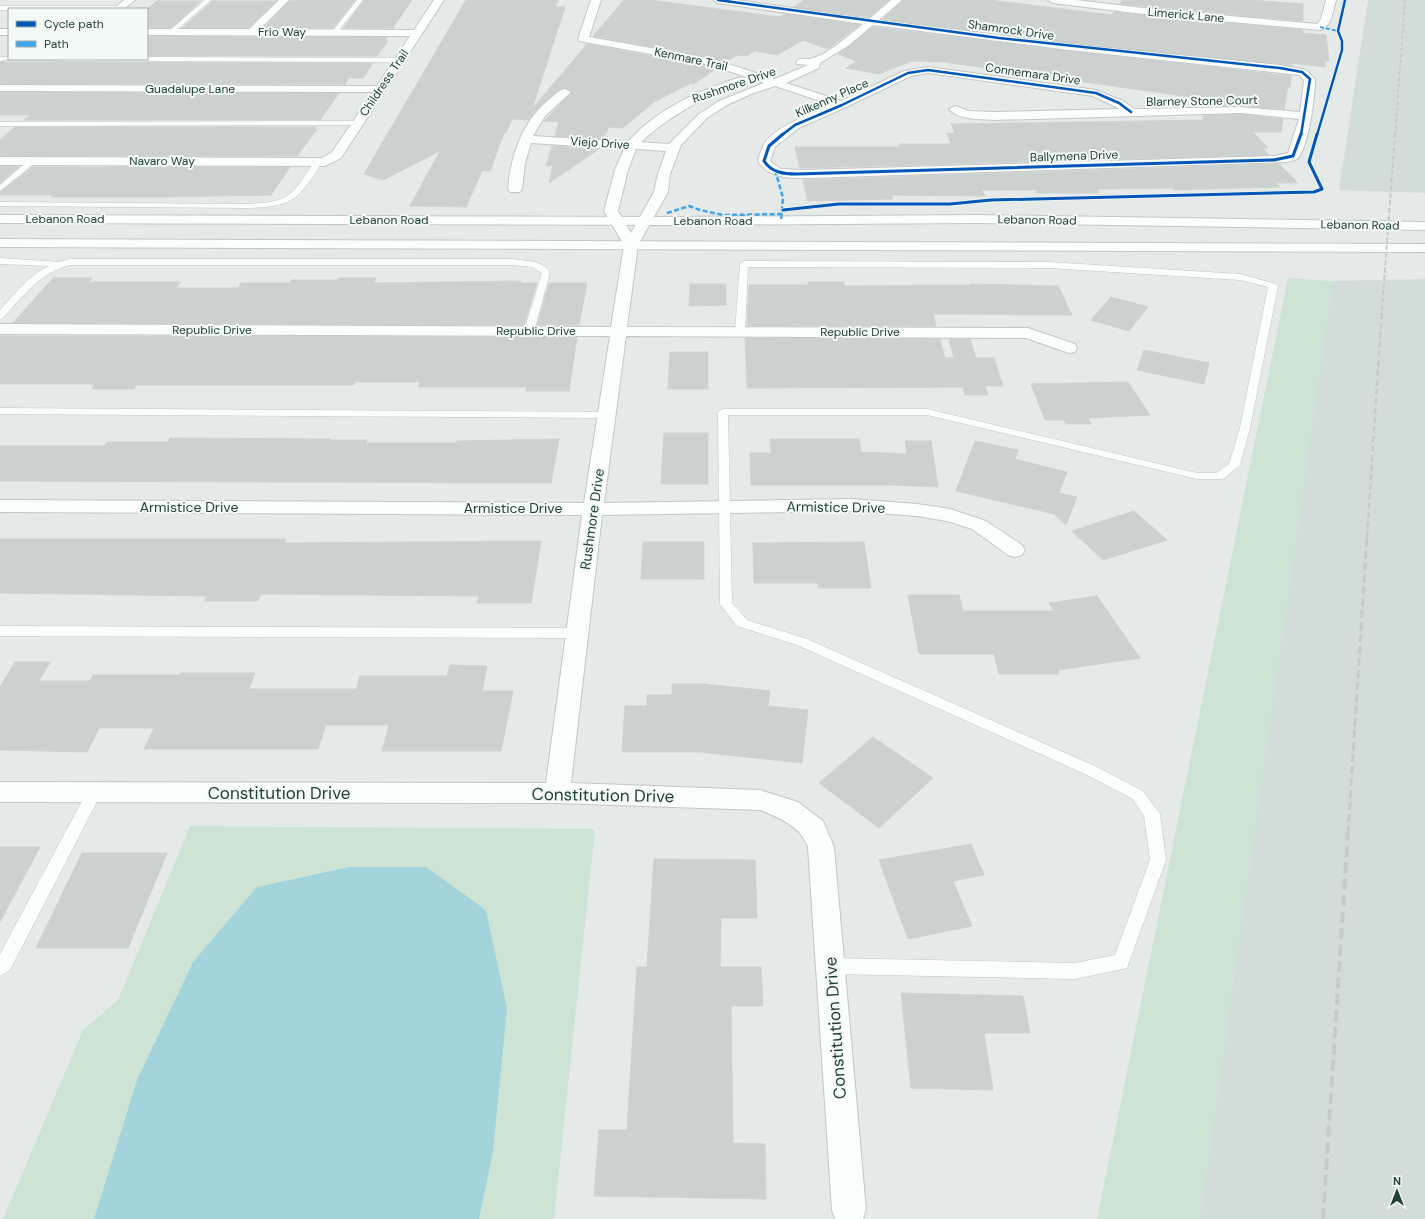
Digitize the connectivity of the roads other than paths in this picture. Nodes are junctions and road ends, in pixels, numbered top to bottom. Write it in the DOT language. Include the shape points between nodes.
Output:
graph roads {
  1 [pos="130,0"];
  2 [pos="208,0"];
  3 [pos="284,0"];
  4 [pos="360,0"];
  5 [pos="439,0"];
  6 [pos="596,0"];
  7 [pos="718,0"];
  8 [pos="897,0"];
  9 [pos="1053,0"];
  10 [pos="1331,0"];
  11 [pos="0,8"];
  12 [pos="119,8"];
  13 [pos="869,23"];
  14 [pos="148,32"];
  15 [pos="171,32"];
  16 [pos="252,32"];
  17 [pos="334,33"];
  18 [pos="418,33"];
  19 [pos="148,59"];
  20 [pos="401,60"];
  21 [pos="815,62"];
  22 [pos="928,70"];
  23 [pos="1302,72"];
  24 [pos="757,76"];
  25 [pos="776,83"];
  26 [pos="0,88"];
  27 [pos="380,89"];
  28 [pos="565,92"];
  29 [pos="842,105"];
  30 [pos="955,109"];
  31 [pos="1131,112"];
  32 [pos="1305,116"];
  33 [pos="0,124"];
  34 [pos="358,124"];
  35 [pos="526,139"];
  36 [pos="631,145"];
  37 [pos="673,148"];
  38 [pos="0,161"];
  39 [pos="33,161"];
  40 [pos="321,162"];
  41 [pos="766,166"];
  42 [pos="0,189"];
  43 [pos="515,189"];
  44 [pos="0,204"];
  45 [pos="0,219"];
  46 [pos="618,221"];
  47 [pos="645,221"];
  48 [pos="1425,226"];
  49 [pos="0,243"];
  50 [pos="631,245"];
  51 [pos="1425,248"];
  52 [pos="0,261"];
  53 [pos="58,264"];
  54 [pos="0,316"];
  55 [pos="0,329"];
  56 [pos="529,331"];
  57 [pos="619,331"];
  58 [pos="740,332"];
  59 [pos="1069,348"];
  60 [pos="0,411"];
  61 [pos="607,415"];
  62 [pos="0,506"];
  63 [pos="723,507"];
  64 [pos="593,509"];
  65 [pos="1015,550"];
  66 [pos="0,631"];
  67 [pos="577,634"];
  68 [pos="0,792"];
  69 [pos="94,792"];
  70 [pos="557,793"];
  71 [pos="830,966"];
  72 [pos="0,968"];
  73 [pos="849,1210"];
  1 -- 12 [label="street"];
  2 -- 15 [label="lane"];
  3 -- 16 [label="street"];
  4 -- 17 [label="lane"];
  5 -- 18 [label="street, Childress Trail"];
  6 -- 24 [label="street, Kenmare Trail" via="582,39 713,62"];
  7 -- 13 [label="street, Shamrock Drive"];
  8 -- 13 [label="street, Rushmore Drive"];
  9 -- 10 [label="street, Limerick Lane" via="1320,27 1326,20"];
  11 -- 12 [label="lane"];
  13 -- 21 [label="street, Rushmore Drive" via="844,44"];
  13 -- 23 [label="street, Shamrock Drive" via="1102,52"];
  14 -- 15 [label="street, Frio Way"];
  15 -- 16 [label="street, Frio Way"];
  16 -- 17 [label="street, Frio Way"];
  17 -- 18 [label="street, Frio Way"];
  18 -- 20 [label="street, Childress Trail"];
  19 -- 20 [label="lane"];
  20 -- 27 [label="street, Childress Trail"];
  21 -- 24 [label="street, Rushmore Drive" via="803,62"];
  21 -- 25 [label="street, Rushmore Drive" via="815,66"];
  22 -- 29 [label="street, Kilkenny Place" via="903,75"];
  22 -- 31 [label="street, Connemara Drive" via="1096,93 1119,103"];
  23 -- 32 [label="street, Ballymena Drive" via="1310,79"];
  24 -- 25 [label="street, Kenmare Trail"];
  24 -- 36 [label="street, Rushmore Drive" via="684,103 663,116"];
  25 -- 29 [label="street, Kenmare Trail"];
  25 -- 37 [label="street, Rushmore Drive" via="723,103 703,116"];
  26 -- 27 [label="street, Guadalupe Lane"];
  27 -- 34 [label="street, Childress Trail"];
  28 -- 35 [label="street" via="539,115"];
  29 -- 41 [label="street, Kilkenny Place" via="807,120 780,136 767,150 764,161"];
  30 -- 31 [label="street, Blarney Stone Court" via="967,114 994,116"];
  31 -- 32 [label="street, Blarney Stone Court" via="1250,110"];
  32 -- 41 [label="street, Ballymena Drive" via="1294,154 1291,157 1274,160 827,174 794,174"];
  33 -- 34 [label="lane"];
  34 -- 40 [label="street, Childress Trail" via="337,155"];
  35 -- 36 [label="street, Viejo Drive"];
  35 -- 43 [label="street" via="515,176"];
  36 -- 37 [label="street, Viejo Drive"];
  36 -- 46 [label="street, Rushmore Drive" via="619,174 611,211"];
  37 -- 47 [label="street, Rushmore Drive" via="661,192"];
  38 -- 39 [label="street, Navaro Way"];
  39 -- 40 [label="street, Navaro Way"];
  39 -- 42 [label="lane"];
  40 -- 44 [label="lane" via="297,195 286,202 271,205"];
  45 -- 46 [label="street, Lebanon Road"];
  46 -- 47 [label="street, Lebanon Road"];
  46 -- 50 [label="street, Rushmore Drive"];
  47 -- 48 [label="street, Lebanon Road" via="977,219"];
  47 -- 50 [label="street, Rushmore Drive"];
  49 -- 50 [label="street, Lebanon Road"];
  50 -- 51 [label="street, Lebanon Road"];
  50 -- 57 [label="street, Rushmore Drive"];
  52 -- 53 [label="lane"];
  53 -- 54 [label="lane" via="41,272"];
  53 -- 56 [label="lane" via="81,261 525,263 544,269 546,273"];
  55 -- 56 [label="street, Republic Drive"];
  56 -- 57 [label="street, Republic Drive"];
  57 -- 58 [label="street, Republic Drive"];
  57 -- 61 [label="street, Rushmore Drive"];
  58 -- 59 [label="street, Republic Drive" via="1028,333"];
  58 -- 63 [label="lane" via="744,264 1049,264 1240,277 1273,286 1246,428 1234,466 1219,478 1197,476 928,412 723,412"];
  60 -- 61 [label="lane"];
  61 -- 64 [label="street, Rushmore Drive"];
  62 -- 64 [label="street, Armistice Drive"];
  63 -- 64 [label="street, Armistice Drive"];
  63 -- 65 [label="street, Armistice Drive" via="852,505 937,513 979,525"];
  63 -- 71 [label="lane" via="726,604 742,623 802,642 1090,770 1138,795 1152,814 1158,860 1121,962 1075,971"];
  64 -- 67 [label="street, Rushmore Drive"];
  66 -- 67 [label="lane"];
  67 -- 70 [label="street, Rushmore Drive"];
  68 -- 69 [label="street, Constitution Drive"];
  69 -- 70 [label="street, Constitution Drive"];
  69 -- 72 [label="lane"];
  70 -- 71 [label="street, Constitution Drive" via="760,800 789,810 814,829 820,847"];
  71 -- 73 [label="street, Constitution Drive"];
}
